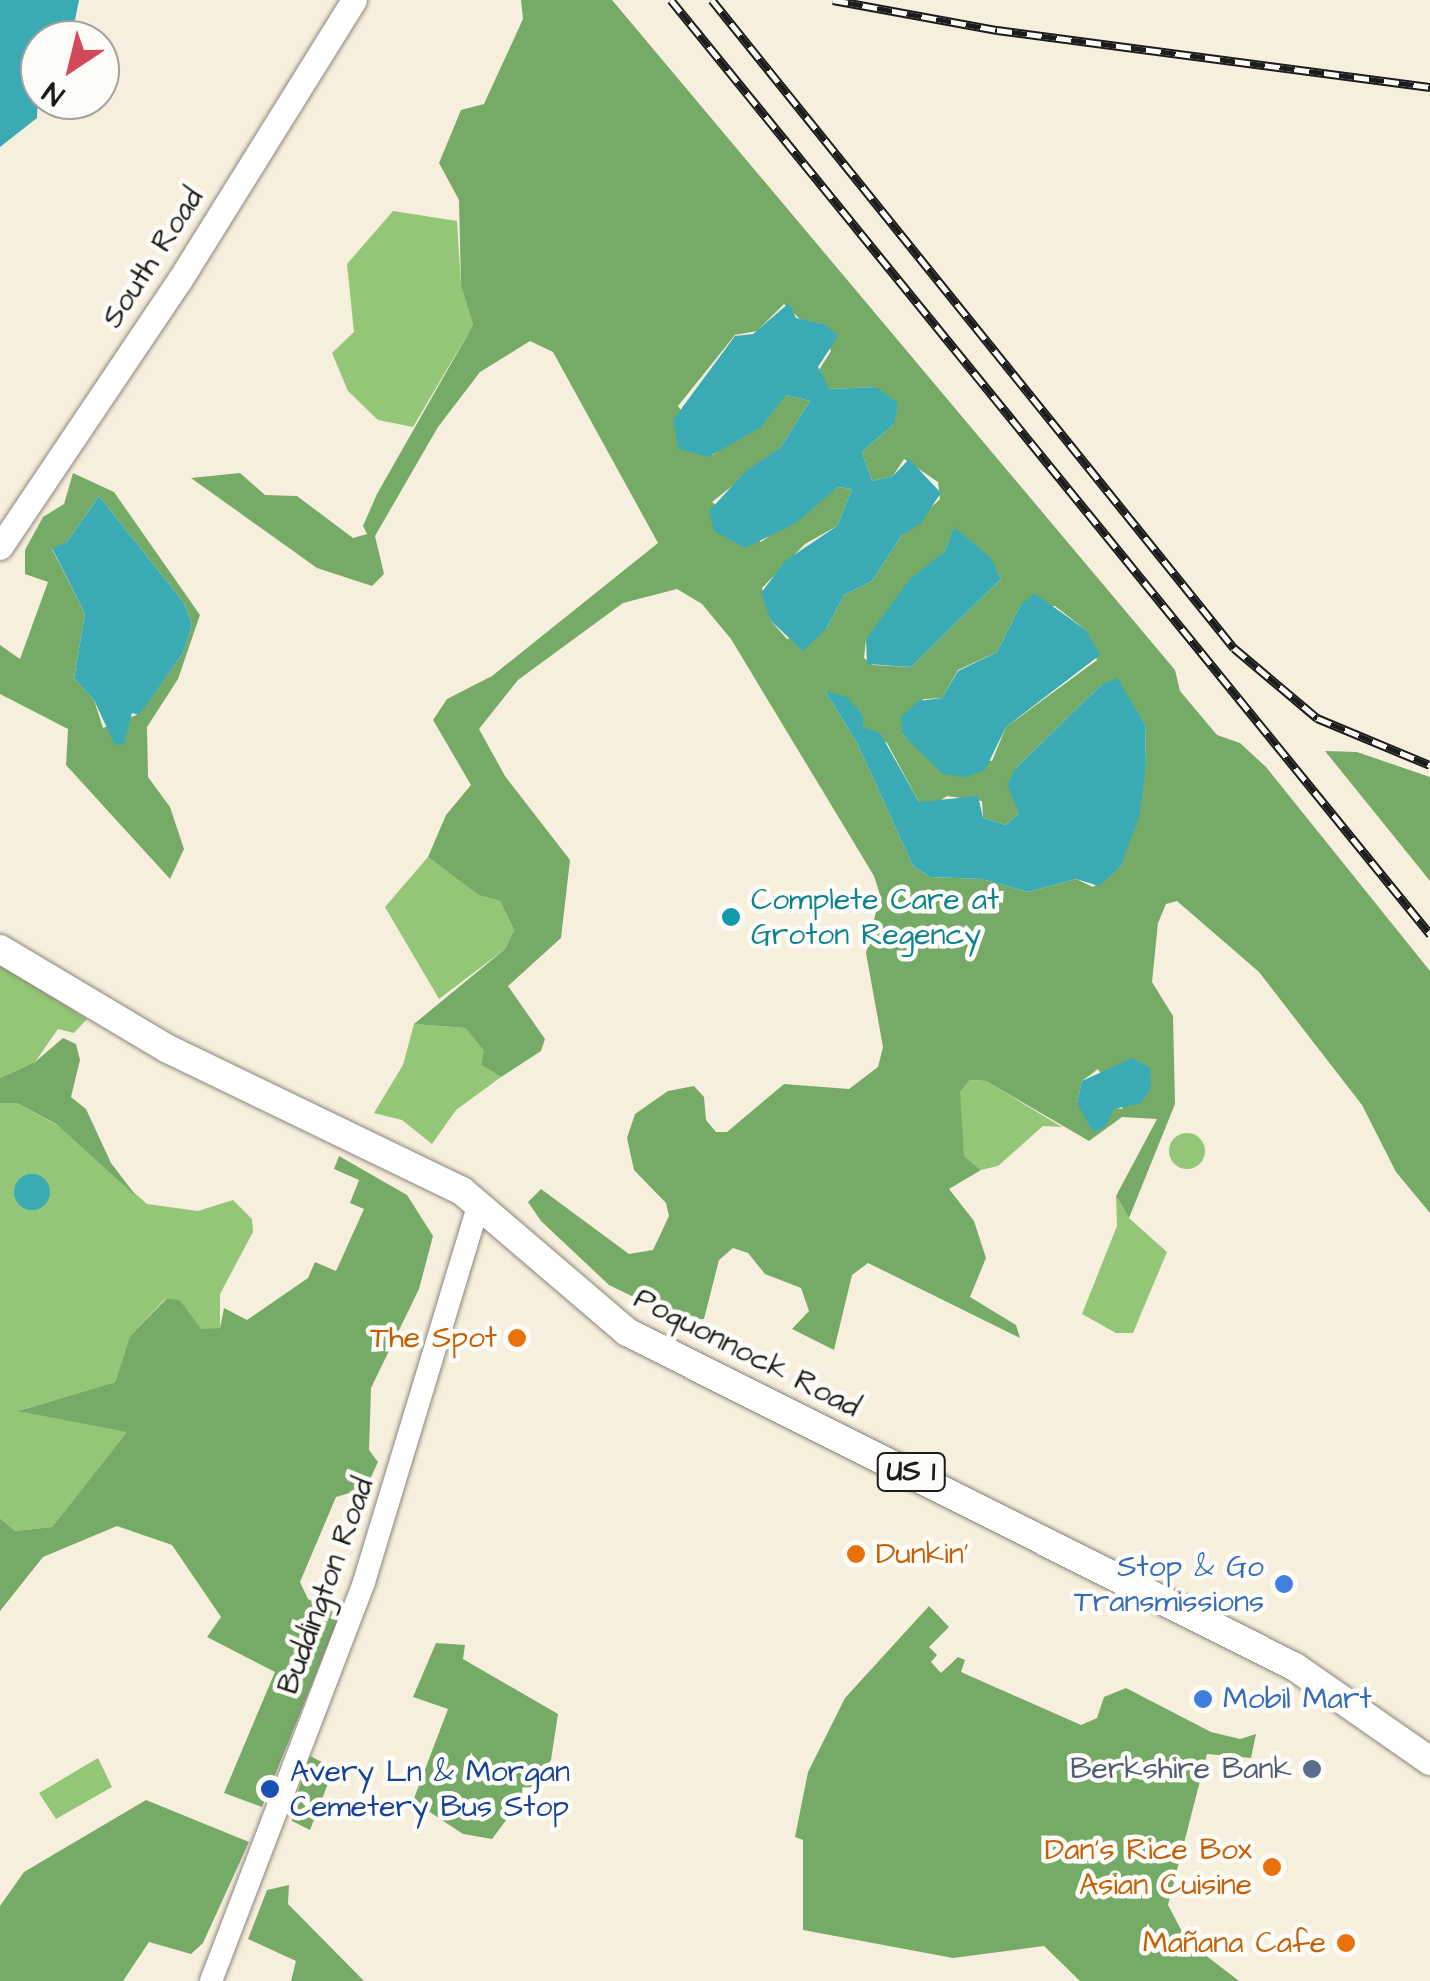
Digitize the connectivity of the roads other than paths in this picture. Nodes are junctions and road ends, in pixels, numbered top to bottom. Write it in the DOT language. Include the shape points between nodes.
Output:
graph roads {
  1 [pos="354,0"];
  2 [pos="0,547"];
  3 [pos="0,948"];
  4 [pos="479,1204"];
  5 [pos="1430,1761"];
  6 [pos="211,1981"];
  1 -- 2 [label="main road, South Road" via="179,280"];
  3 -- 4 [label="main road, Poquonnock Road / US 1" via="168,1049 406,1159"];
  4 -- 5 [label="main road, Poquonnock Road / US 1" via="627,1332 1295,1668"];
  4 -- 6 [label="street, Buddington Road" via="364,1582"];
}
